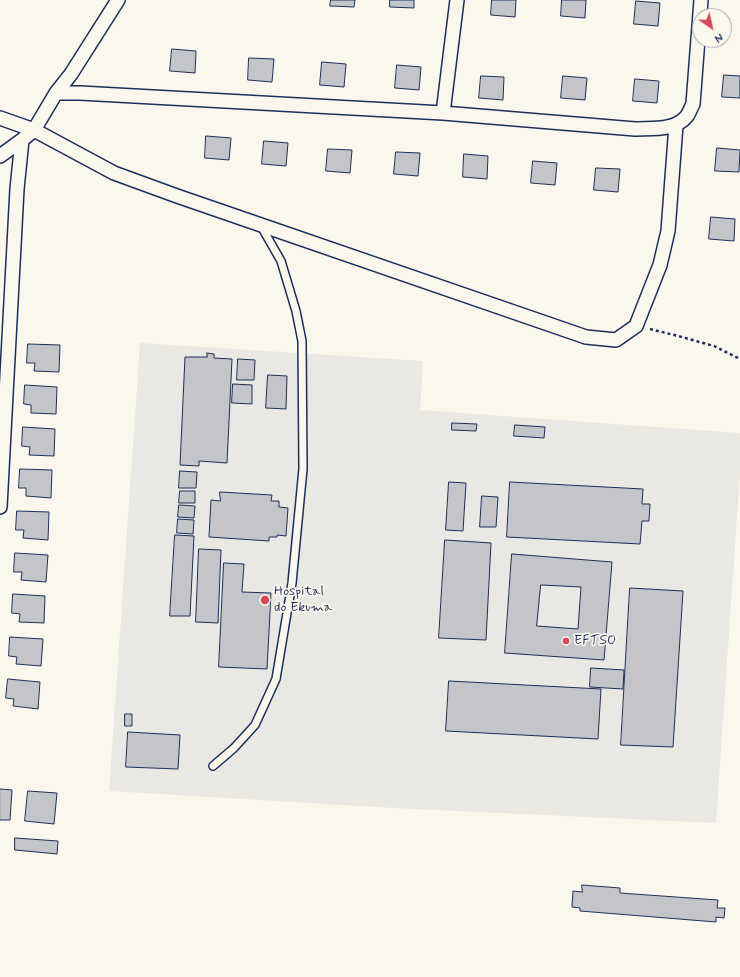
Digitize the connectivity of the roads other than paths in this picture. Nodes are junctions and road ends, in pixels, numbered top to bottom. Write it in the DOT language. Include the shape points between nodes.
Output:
graph roads {
  1 [pos="118,0"];
  2 [pos="457,0"];
  3 [pos="701,0"];
  4 [pos="56,93"];
  5 [pos="443,113"];
  6 [pos="0,118"];
  7 [pos="676,125"];
  8 [pos="34,130"];
  9 [pos="22,140"];
  10 [pos="0,156"];
  11 [pos="261,226"];
  12 [pos="0,507"];
  13 [pos="213,766"];
  1 -- 4 [label="street"];
  2 -- 5 [label="street"];
  3 -- 7 [label="street" via="693,104 687,116"];
  4 -- 5 [label="street"];
  4 -- 8 [label="street"];
  5 -- 7 [label="street" via="635,128"];
  6 -- 8 [label="street"];
  7 -- 11 [label="street" via="668,231 660,265 636,326 616,340 586,337"];
  8 -- 9 [label="street"];
  8 -- 11 [label="street" via="114,173"];
  9 -- 10 [label="street"];
  9 -- 12 [label="street" via="16,197"];
  11 -- 13 [label="lane" via="281,261 302,341 303,469 292,582 276,679 255,724 234,748"];
}
